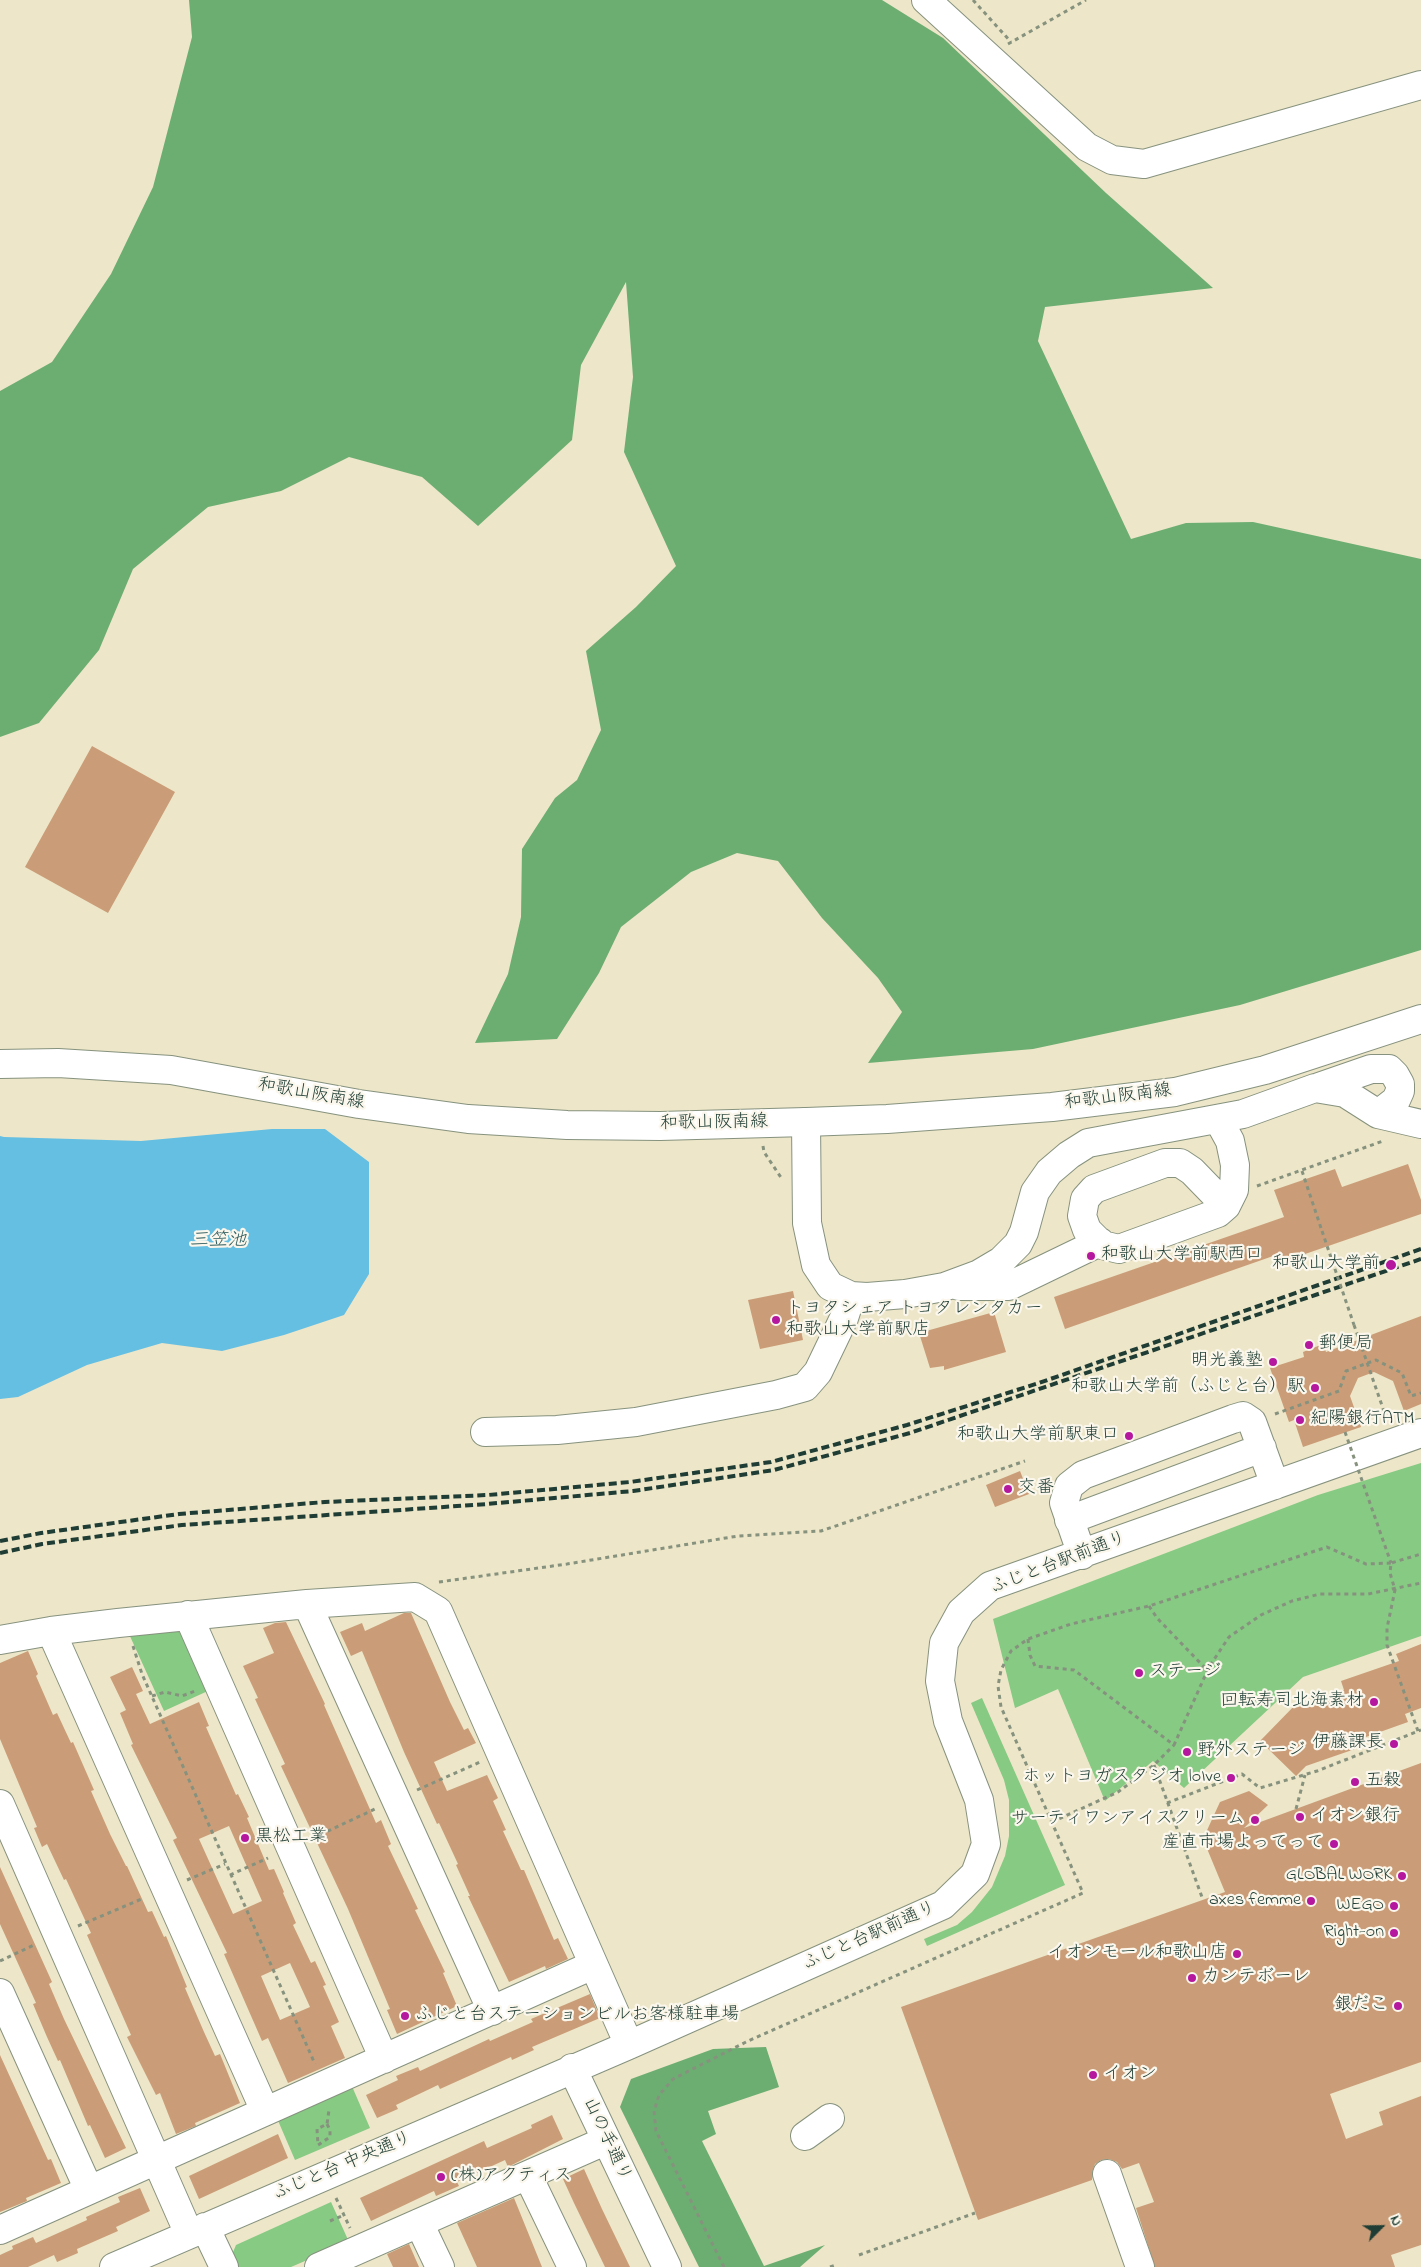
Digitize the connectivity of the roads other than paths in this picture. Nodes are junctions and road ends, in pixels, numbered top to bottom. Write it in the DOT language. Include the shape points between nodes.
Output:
graph roads {
  1 [pos="926,0"];
  2 [pos="1421,85"];
  3 [pos="1421,1019"];
  4 [pos="0,1064"];
  5 [pos="1315,1088"];
  6 [pos="1378,1114"];
  7 [pos="1218,1119"];
  8 [pos="806,1122"];
  9 [pos="1421,1124"];
  10 [pos="1226,1206"];
  11 [pos="1100,1242"];
  12 [pos="944,1286"];
  13 [pos="851,1296"];
  14 [pos="485,1432"];
  15 [pos="1421,1433"];
  16 [pos="1262,1448"];
  17 [pos="1275,1485"];
  18 [pos="1069,1520"];
  19 [pos="1082,1555"];
  20 [pos="308,1604"];
  21 [pos="188,1614"];
  22 [pos="51,1631"];
  23 [pos="0,1640"];
  24 [pos="0,1804"];
  25 [pos="593,1965"];
  26 [pos="0,1992"];
  27 [pos="492,2011"];
  28 [pos="628,2045"];
  29 [pos="384,2059"];
  30 [pos="572,2068"];
  31 [pos="265,2111"];
  32 [pos="830,2118"];
  33 [pos="805,2136"];
  34 [pos="605,2140"];
  35 [pos="156,2161"];
  36 [pos="1107,2174"];
  37 [pos="528,2176"];
  38 [pos="88,2190"];
  39 [pos="419,2223"];
  40 [pos="0,2230"];
  41 [pos="197,2230"];
  42 [pos="114,2267"];
  43 [pos="224,2267"];
  44 [pos="319,2267"];
  45 [pos="440,2267"];
  46 [pos="572,2267"];
  47 [pos="667,2267"];
  48 [pos="1140,2267"];
  1 -- 2 [label="street" via="1087,148 1112,160 1144,164"];
  3 -- 8 [label="street, 和歌山阪南線" via="1265,1070 1174,1092 1052,1107"];
  4 -- 8 [label="street, 和歌山阪南線" via="58,1063 171,1070 359,1104 468,1119 641,1126"];
  5 -- 6 [label="street" via="1345,1092"];
  5 -- 6 [label="street" via="1371,1068 1389,1069 1395,1074 1400,1091 1396,1100"];
  5 -- 7 [label="street" via="1243,1114"];
  6 -- 9 [label="street"];
  7 -- 10 [label="street" via="1230,1141 1235,1165 1234,1190"];
  7 -- 12 [label="street" via="1088,1143 1049,1172 1034,1192 1024,1232 1001,1261 979,1274"];
  8 -- 13 [label="street" via="807,1223 816,1265 830,1286"];
  10 -- 11 [label="street" via="1218,1213 1119,1249"];
  10 -- 11 [label="street" via="1192,1170 1180,1163 1165,1163 1094,1188 1085,1199 1082,1216 1087,1230"];
  11 -- 12 [label="street" via="1009,1286"];
  12 -- 13 [label="street" via="906,1294"];
  13 -- 14 [label="street" via="818,1372 805,1387 636,1422 557,1430"];
  15 -- 17 [label="street, ふじと台駅前通り"];
  16 -- 17 [label="street"];
  16 -- 18 [label="street"];
  16 -- 18 [label="street" via="1252,1422 1243,1416 1223,1422 1083,1475 1068,1486 1064,1503"];
  17 -- 19 [label="street, ふじと台駅前通り"];
  18 -- 19 [label="street"];
  19 -- 28 [label="street, ふじと台駅前通り" via="990,1586 961,1612 944,1643 940,1681 948,1721 979,1800 986,1844 975,1874 943,1905"];
  20 -- 21 [label="street"];
  20 -- 25 [label="street" via="415,1597 438,1611"];
  20 -- 27 [label="street"];
  21 -- 22 [label="street"];
  21 -- 29 [label="street"];
  22 -- 23 [label="street"];
  22 -- 31 [label="street"];
  24 -- 35 [label="street"];
  25 -- 27 [label="street"];
  25 -- 28 [label="street"];
  26 -- 38 [label="street"];
  27 -- 29 [label="street"];
  28 -- 30 [label="street"];
  29 -- 31 [label="street"];
  30 -- 34 [label="street, 山の手通り"];
  30 -- 41 [label="street, ふじと台 中央通り"];
  31 -- 35 [label="street"];
  32 -- 33 [label="street"];
  34 -- 37 [label="street"];
  34 -- 47 [label="street, 山の手通り"];
  35 -- 38 [label="street"];
  35 -- 41 [label="street"];
  36 -- 48 [label="street"];
  37 -- 39 [label="street"];
  37 -- 46 [label="street"];
  38 -- 40 [label="street"];
  39 -- 44 [label="street"];
  39 -- 45 [label="street"];
  41 -- 42 [label="street, ふじと台 中央通り"];
  41 -- 43 [label="street"];
}
